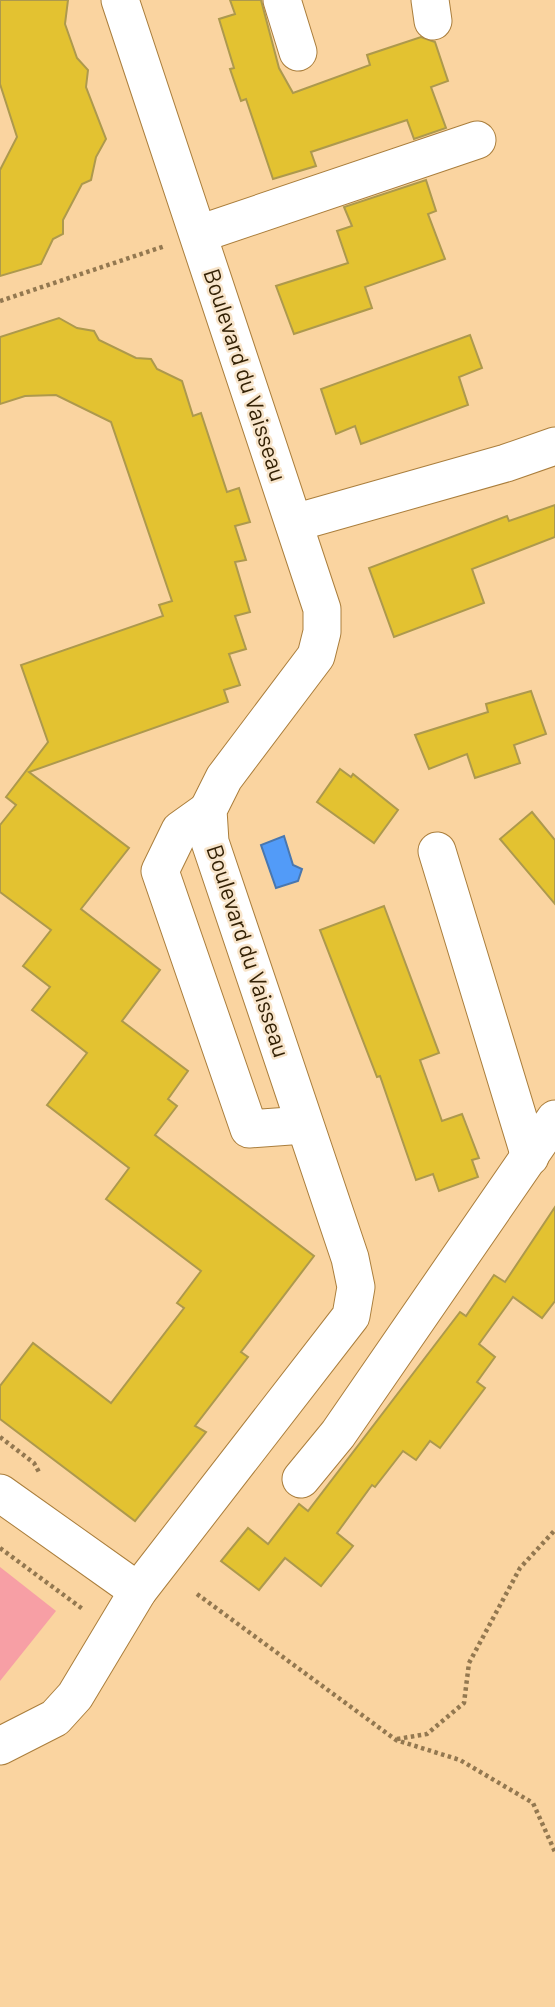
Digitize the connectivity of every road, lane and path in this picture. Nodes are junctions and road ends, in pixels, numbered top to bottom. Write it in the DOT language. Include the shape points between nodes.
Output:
graph roads {
  1 [pos="120,0"];
  2 [pos="282,0"];
  3 [pos="298,52"];
  4 [pos="477,140"];
  5 [pos="199,234"];
  6 [pos="0,302"];
  7 [pos="555,446"];
  8 [pos="294,523"];
  9 [pos="208,810"];
  10 [pos="437,851"];
  11 [pos="555,1119"];
  12 [pos="304,1125"];
  13 [pos="530,1157"];
  14 [pos="0,1437"];
  15 [pos="40,1474"];
  16 [pos="301,1479"];
  17 [pos="0,1493"];
  18 [pos="555,1530"];
  19 [pos="0,1548"];
  20 [pos="138,1591"];
  21 [pos="198,1594"];
  22 [pos="93,1617"];
  23 [pos="396,1740"];
  24 [pos="0,1746"];
  25 [pos="555,1852"];
  1 -- 5 [label="street, Boulevard du Vaisseau"];
  2 -- 3 [label="street"];
  4 -- 5 [label="street"];
  5 -- 6 [label="path"];
  5 -- 8 [label="street, Boulevard du Vaisseau"];
  7 -- 8 [label="street"];
  8 -- 9 [label="street, Boulevard du Vaisseau" via="322,609 316,656 224,778"];
  9 -- 12 [label="street, Boulevard du Vaisseau" via="210,842"];
  9 -- 12 [label="street" via="180,830 160,871 249,1129"];
  10 -- 13 [label="street"];
  11 -- 13 [label="street"];
  12 -- 20 [label="street, Boulevard du Vaisseau" via="350,1258 356,1287 351,1316"];
  13 -- 16 [label="street" via="338,1434"];
  14 -- 15 [label="path" via="34,1463"];
  17 -- 20 [label="street"];
  18 -- 23 [label="path" via="520,1568 469,1663 464,1703 427,1734"];
  19 -- 22 [label="path"];
  20 -- 24 [label="street, Boulevard du Vaisseau" via="75,1696 55,1718"];
  21 -- 23 [label="path"];
  23 -- 25 [label="path" via="460,1760 533,1803"];
}
